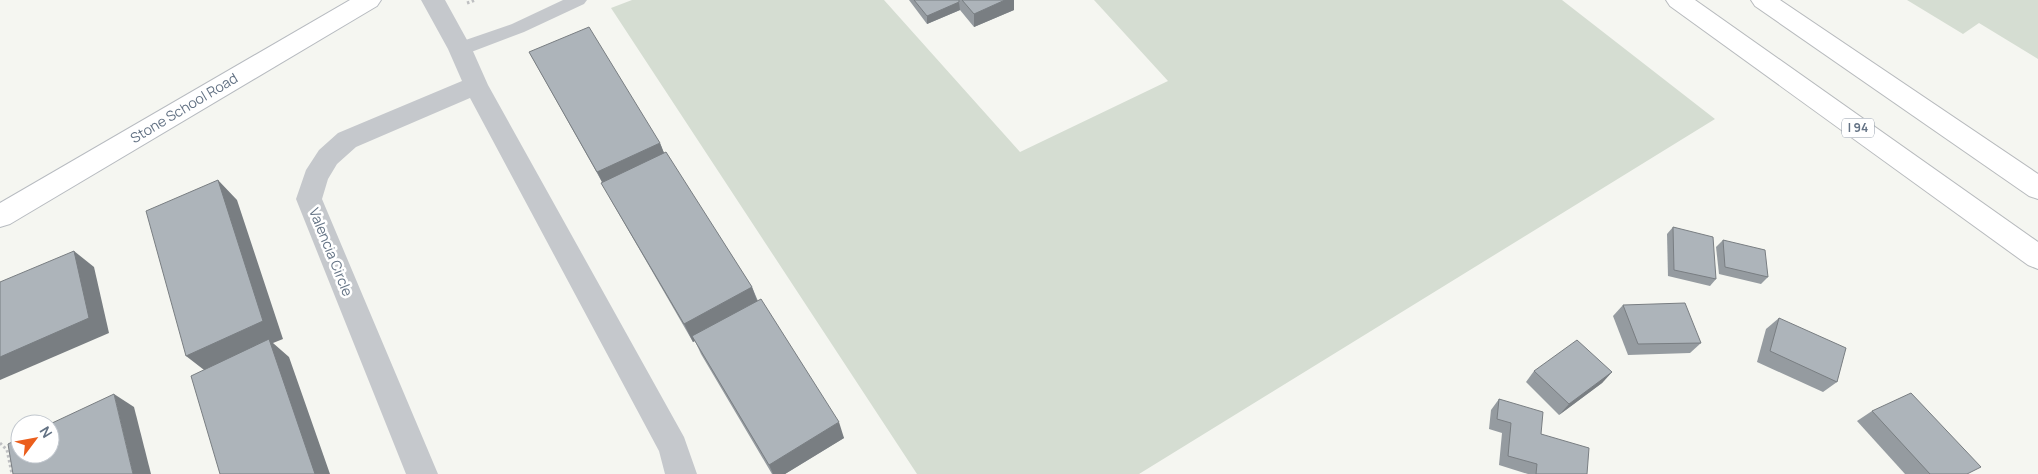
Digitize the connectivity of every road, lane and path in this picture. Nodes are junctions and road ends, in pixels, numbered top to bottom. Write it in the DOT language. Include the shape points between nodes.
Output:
graph roads {
  1 [pos="369,0"];
  2 [pos="433,0"];
  3 [pos="578,0"];
  4 [pos="1678,0"];
  5 [pos="1763,0"];
  6 [pos="460,49"];
  7 [pos="476,85"];
  8 [pos="2038,188"];
  9 [pos="0,216"];
  10 [pos="2038,257"];
  11 [pos="0,443"];
  12 [pos="12,474"];
  13 [pos="422,474"];
  14 [pos="681,474"];
  1 -- 9 [label="main road, Stone School Road"];
  2 -- 6 [label="street"];
  3 -- 6 [label="lane" via="518,28"];
  4 -- 10 [label="main road, I 94"];
  5 -- 8 [label="main road"];
  6 -- 7 [label="street"];
  7 -- 13 [label="street, Valencia Circle" via="346,140 314,177 309,199"];
  7 -- 14 [label="street" via="673,447"];
  11 -- 12 [label="path" via="8,450"];
}
